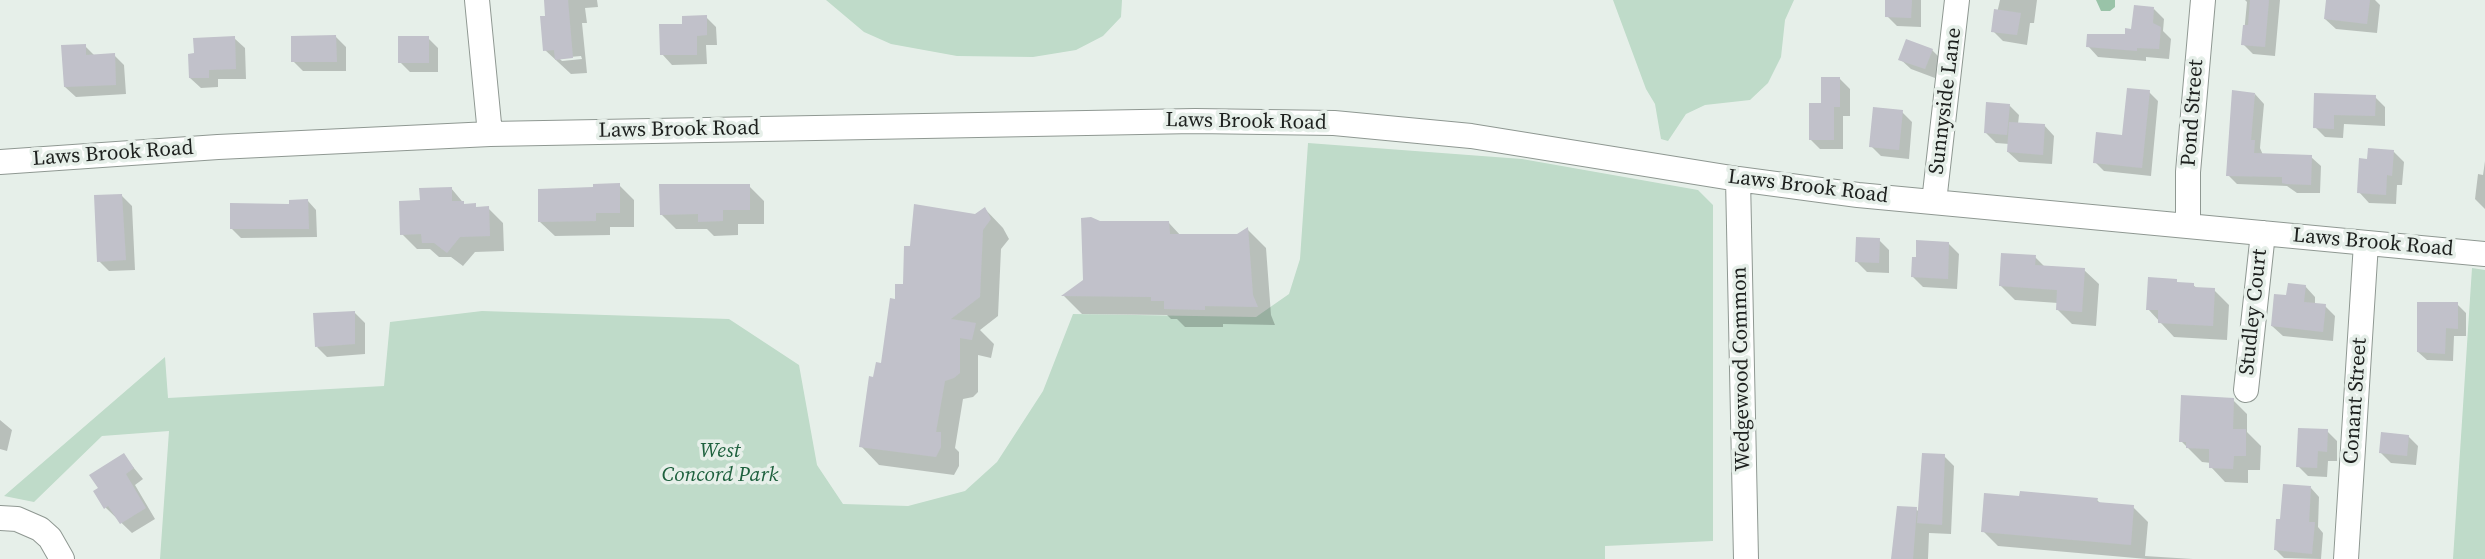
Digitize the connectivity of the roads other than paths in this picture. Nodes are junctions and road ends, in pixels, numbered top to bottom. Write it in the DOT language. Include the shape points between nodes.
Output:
graph roads {
  1 [pos="477,0"];
  2 [pos="1957,0"];
  3 [pos="2203,0"];
  4 [pos="490,134"];
  5 [pos="0,162"];
  6 [pos="1738,179"];
  7 [pos="1934,202"];
  8 [pos="2188,226"];
  9 [pos="2263,233"];
  10 [pos="2366,243"];
  11 [pos="2485,254"];
  12 [pos="2246,390"];
  13 [pos="0,518"];
  14 [pos="62,559"];
  15 [pos="1746,559"];
  16 [pos="2346,559"];
  1 -- 4 [label="street"];
  2 -- 7 [label="street, Sunnyside Lane"];
  3 -- 8 [label="street, Pond Street"];
  4 -- 5 [label="street, Laws Brook Road"];
  4 -- 6 [label="street, Laws Brook Road" via="1301,122 1471,136"];
  6 -- 7 [label="street, Laws Brook Road"];
  6 -- 15 [label="street, Wedgewood Common"];
  7 -- 8 [label="street, Laws Brook Road"];
  8 -- 9 [label="street, Laws Brook Road"];
  9 -- 10 [label="street, Laws Brook Road"];
  9 -- 12 [label="street, Studley Court"];
  10 -- 11 [label="street, Laws Brook Road"];
  10 -- 16 [label="street, Conant Street"];
  13 -- 14 [label="street" via="17,519 40,529"];
}
